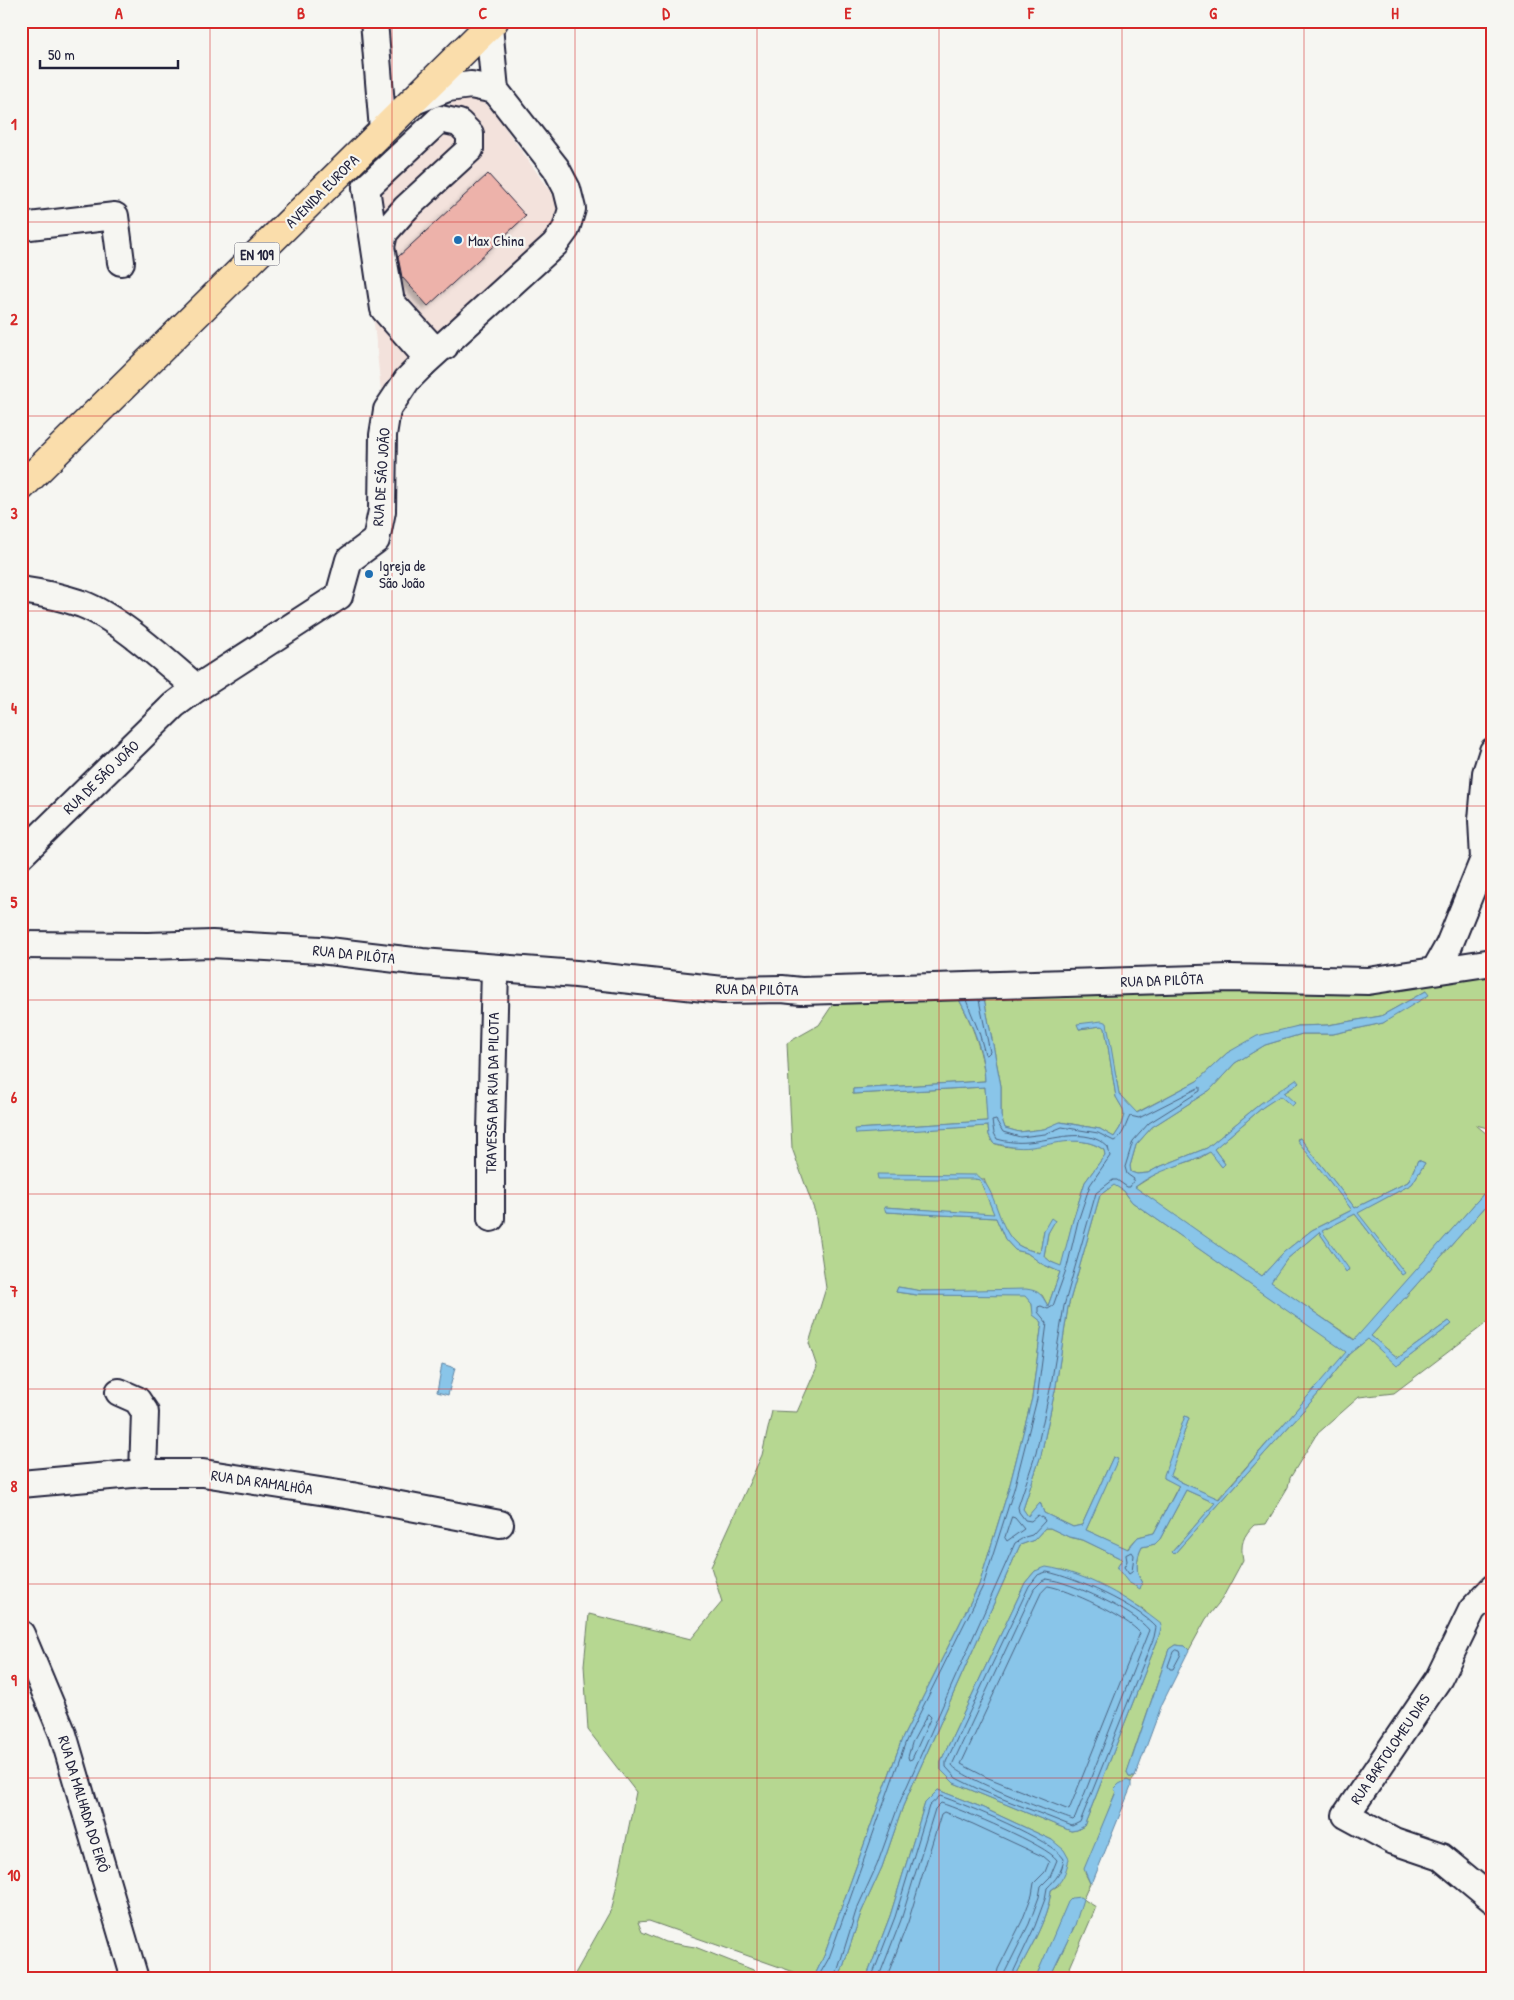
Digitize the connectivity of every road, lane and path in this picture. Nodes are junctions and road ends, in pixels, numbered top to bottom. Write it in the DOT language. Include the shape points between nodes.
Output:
graph roads {
  1 [pos="374,21"];
  2 [pos="491,24"];
  3 [pos="495,90"];
  4 [pos="410,103"];
  5 [pos="383,130"];
  6 [pos="21,227"];
  7 [pos="121,262"];
  8 [pos="445,346"];
  9 [pos="422,365"];
  10 [pos="21,487"];
  11 [pos="21,590"];
  12 [pos="197,688"];
  13 [pos="1493,751"];
  14 [pos="21,855"];
  15 [pos="21,945"];
  16 [pos="1493,962"];
  17 [pos="495,968"];
  18 [pos="1435,970"];
  19 [pos="491,1218"];
  20 [pos="119,1392"];
  21 [pos="143,1473"];
  22 [pos="21,1484"];
  23 [pos="500,1524"];
  24 [pos="1493,1588"];
  25 [pos="21,1634"];
  26 [pos="1493,1900"];
  27 [pos="134,1979"];
  1 -- 5 [label="street"];
  2 -- 3 [label="street"];
  2 -- 4 [label="main road, AVENIDA EUROPA / EN 109"];
  3 -- 4 [label="street" via="471,85 448,88"];
  3 -- 8 [label="street, RUA DE SÃO JOÃO" via="556,168 572,209 566,229 555,244"];
  4 -- 5 [label="main road, AVENIDA EUROPA / EN 109"];
  5 -- 10 [label="main road, AVENIDA EUROPA / EN 109"];
  6 -- 7 [label="street" via="115,216"];
  8 -- 9 [label="street, RUA DE SÃO JOÃO"];
  8 -- 9 [label="street" via="432,347 391,302 381,247 384,233 406,208 470,149 470,134 459,123 440,119 366,188 384,310 424,354"];
  9 -- 12 [label="street, RUA DE SÃO JOÃO" via="407,380 387,410 383,436 382,511 376,540 349,560 339,596"];
  11 -- 12 [label="street" via="83,604 154,651"];
  12 -- 14 [label="street, RUA DE SÃO JOÃO" via="174,705"];
  13 -- 18 [label="street" via="1484,792 1484,859 1449,945"];
  15 -- 17 [label="street, RUA DA PILÔTA" via="212,944 320,950"];
  16 -- 18 [label="street, RUA DA PILÔTA"];
  17 -- 18 [label="street, RUA DA PILÔTA" via="724,990 802,991 1230,978 1368,981"];
  17 -- 19 [label="street, TRAVESSA DA RUA DA PILOTA"];
  20 -- 21 [label="street" via="136,1400 145,1412"];
  21 -- 22 [label="street, RUA DA RAMALHÔA"];
  21 -- 23 [label="street, RUA DA RAMALHÔA" via="203,1473 270,1482"];
  24 -- 26 [label="street, RUA BARTOLOMEU DIAS" via="1472,1610 1439,1678 1346,1815 1394,1841 1440,1856"];
  25 -- 27 [label="street, RUA DA MALHADA DO EIRÔ" via="63,1734"];
}
